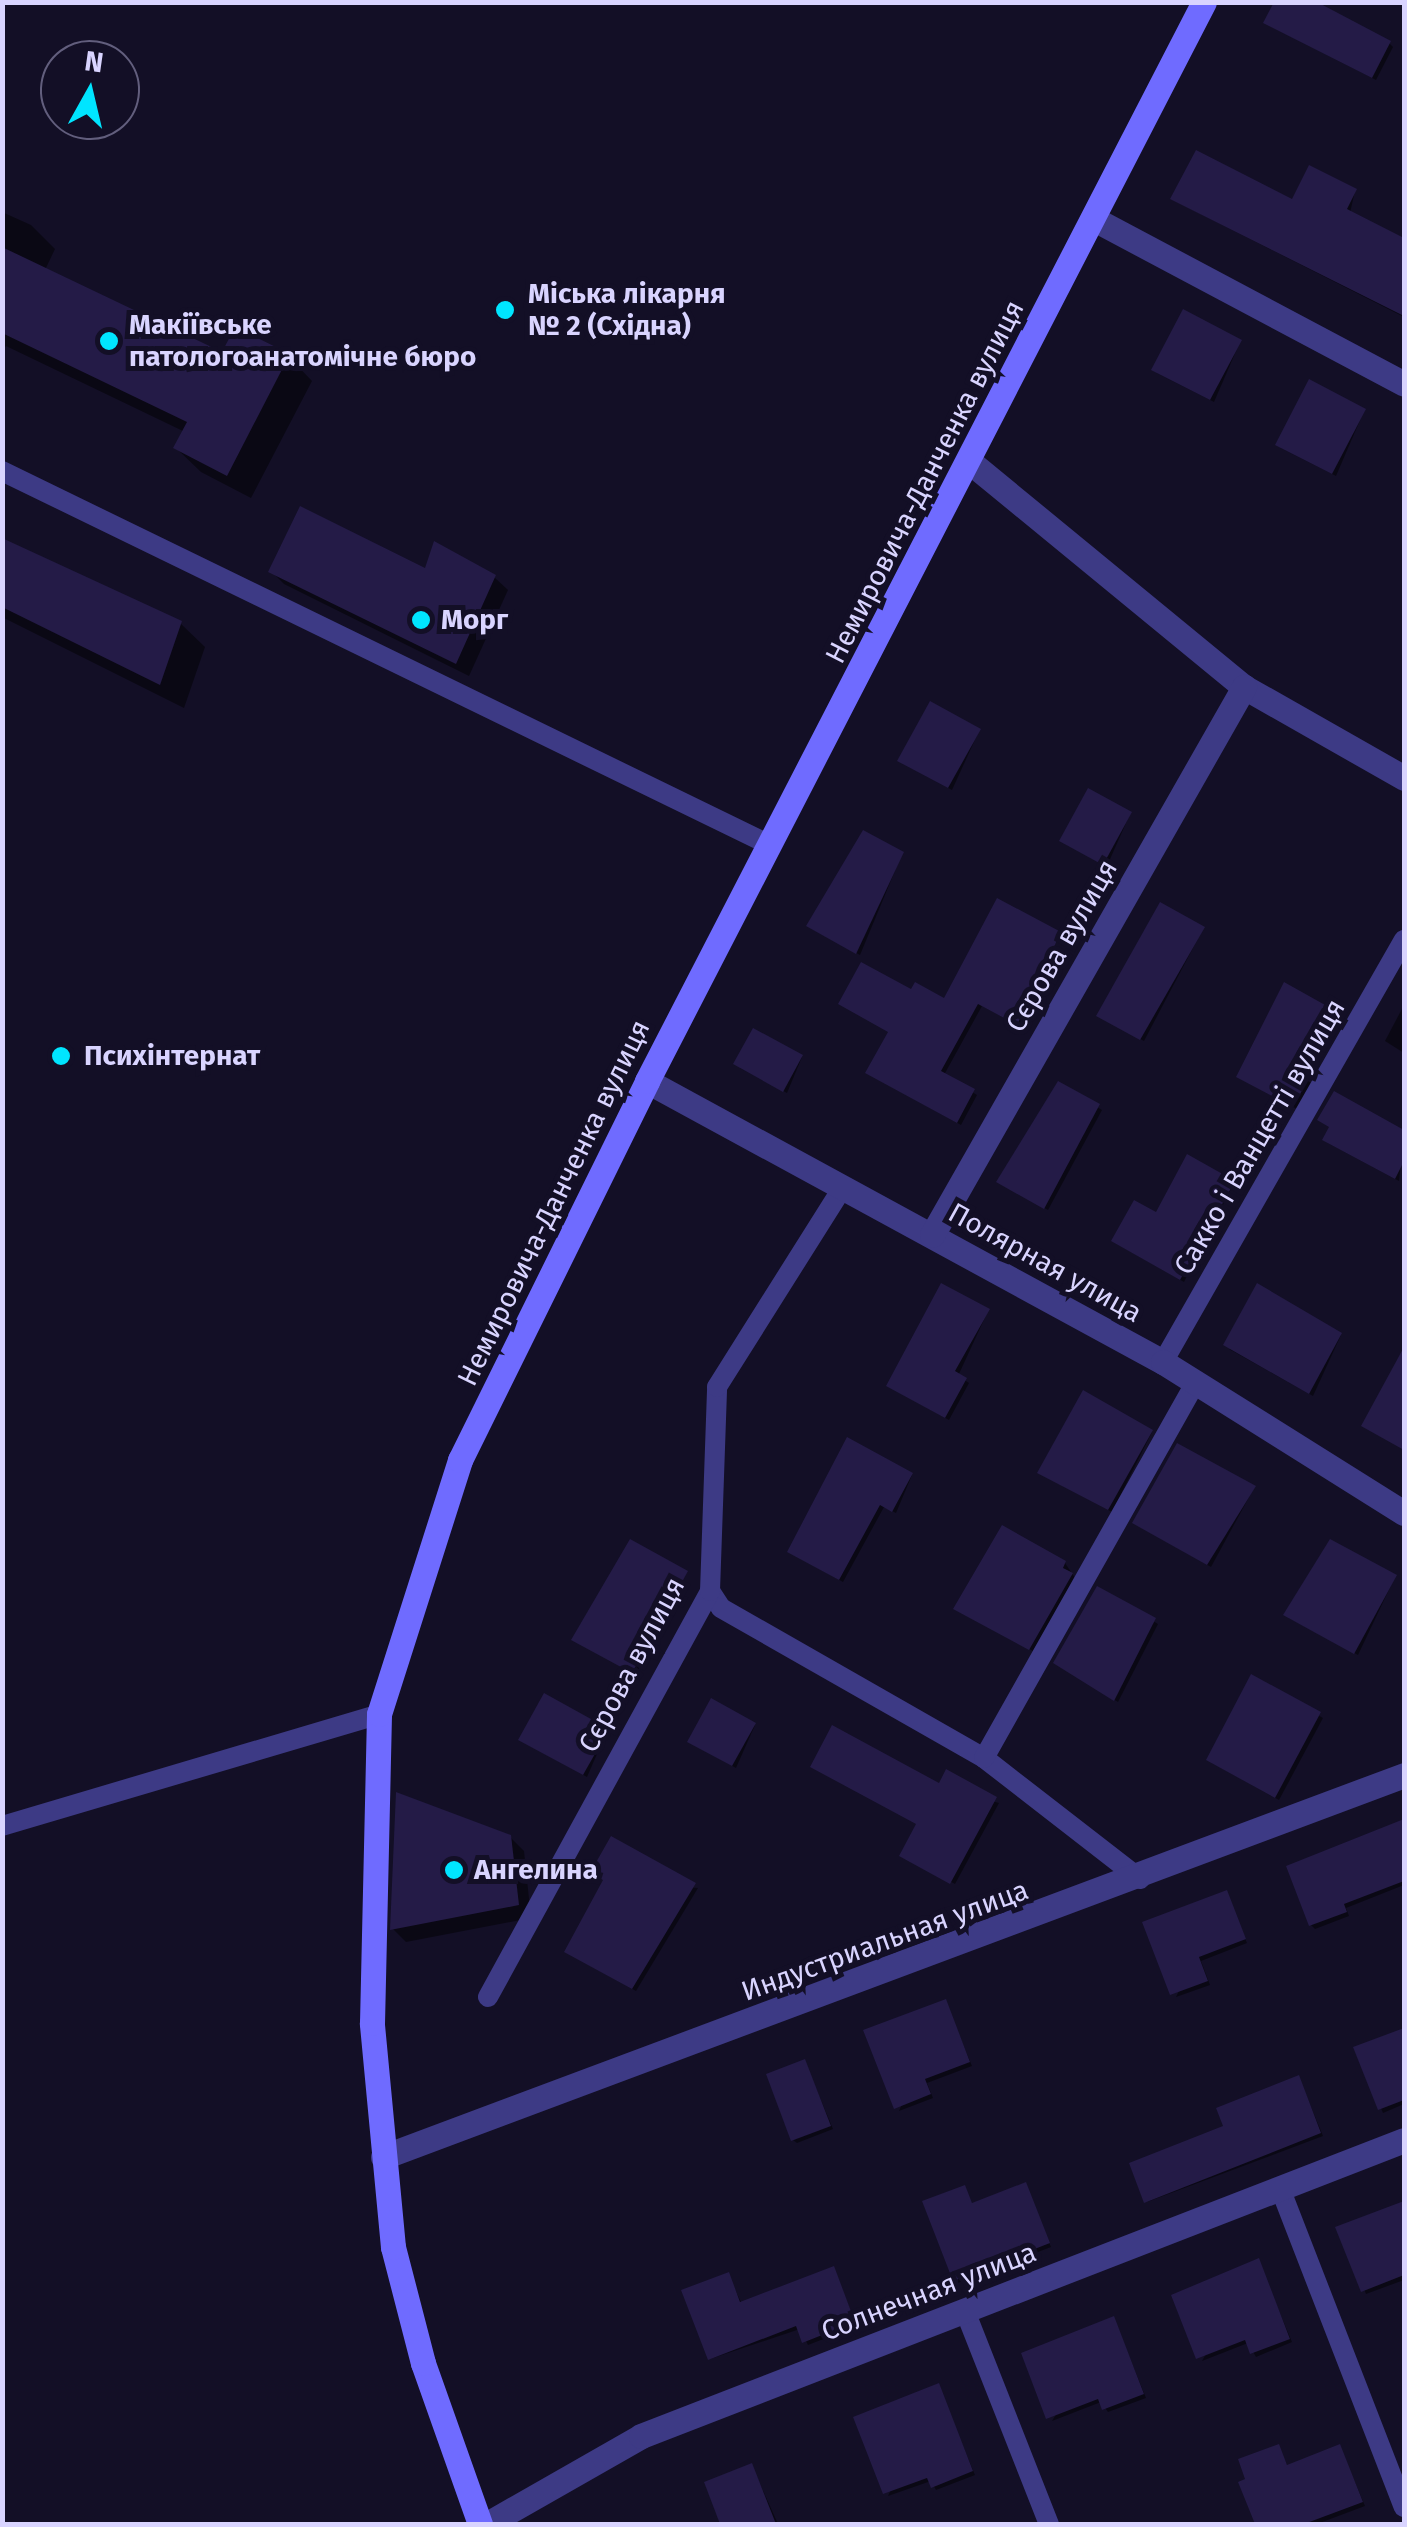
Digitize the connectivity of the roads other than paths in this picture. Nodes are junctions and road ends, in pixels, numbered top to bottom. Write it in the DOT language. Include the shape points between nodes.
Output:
graph roads {
  1 [pos="1204,2"];
  2 [pos="1094,219"];
  3 [pos="1404,384"];
  4 [pos="970,462"];
  5 [pos="2,471"];
  6 [pos="1244,687"];
  7 [pos="1404,778"];
  8 [pos="770,845"];
  9 [pos="1404,940"];
  10 [pos="647,1082"];
  11 [pos="843,1187"];
  12 [pos="932,1235"];
  13 [pos="1163,1362"];
  14 [pos="1196,1382"];
  15 [pos="1404,1512"];
  16 [pos="710,1591"];
  17 [pos="379,1714"];
  18 [pos="984,1758"];
  19 [pos="1404,1775"];
  20 [pos="2,1826"];
  21 [pos="1140,1879"];
  22 [pos="488,1997"];
  23 [pos="1404,2140"];
  24 [pos="383,2157"];
  25 [pos="1280,2188"];
  26 [pos="965,2310"];
  27 [pos="1404,2507"];
  28 [pos="484,2524"];
  29 [pos="1050,2524"];
  1 -- 2 [label="street, Немировича-Данченка вулиця"];
  2 -- 3 [label="street"];
  2 -- 4 [label="street, Немировича-Данченка вулиця"];
  4 -- 6 [label="street"];
  4 -- 8 [label="street, Немировича-Данченка вулиця"];
  5 -- 8 [label="lane"];
  6 -- 7 [label="street"];
  6 -- 12 [label="street, Сєрова вулиця"];
  8 -- 10 [label="street, Немировича-Данченка вулиця"];
  9 -- 13 [label="lane, Сакко і Ванцетті вулиця"];
  10 -- 11 [label="street, Полярная улица"];
  10 -- 17 [label="street, Немировича-Данченка вулиця" via="460,1460"];
  11 -- 12 [label="street, Полярная улица"];
  11 -- 16 [label="lane, Сєрова вулиця" via="718,1388"];
  12 -- 13 [label="street, Полярная улица"];
  13 -- 14 [label="street, Полярная улица"];
  14 -- 15 [label="street, Полярная улица"];
  14 -- 18 [label="lane"];
  16 -- 18 [label="lane" via="721,1608"];
  16 -- 22 [label="lane, Сєрова вулиця"];
  17 -- 20 [label="lane"];
  17 -- 24 [label="street, Немировича-Данченка вулиця" via="372,2005"];
  18 -- 21 [label="lane"];
  19 -- 21 [label="street, Индустриальная улица"];
  21 -- 24 [label="street, Индустриальная улица"];
  23 -- 25 [label="street, Солнечная улица"];
  24 -- 28 [label="street, Немировича-Данченка вулиця" via="401,2280"];
  25 -- 26 [label="street, Солнечная улица"];
  25 -- 27 [label="lane"];
  26 -- 28 [label="street, Солнечная улица" via="641,2436"];
  26 -- 29 [label="lane"];
}
